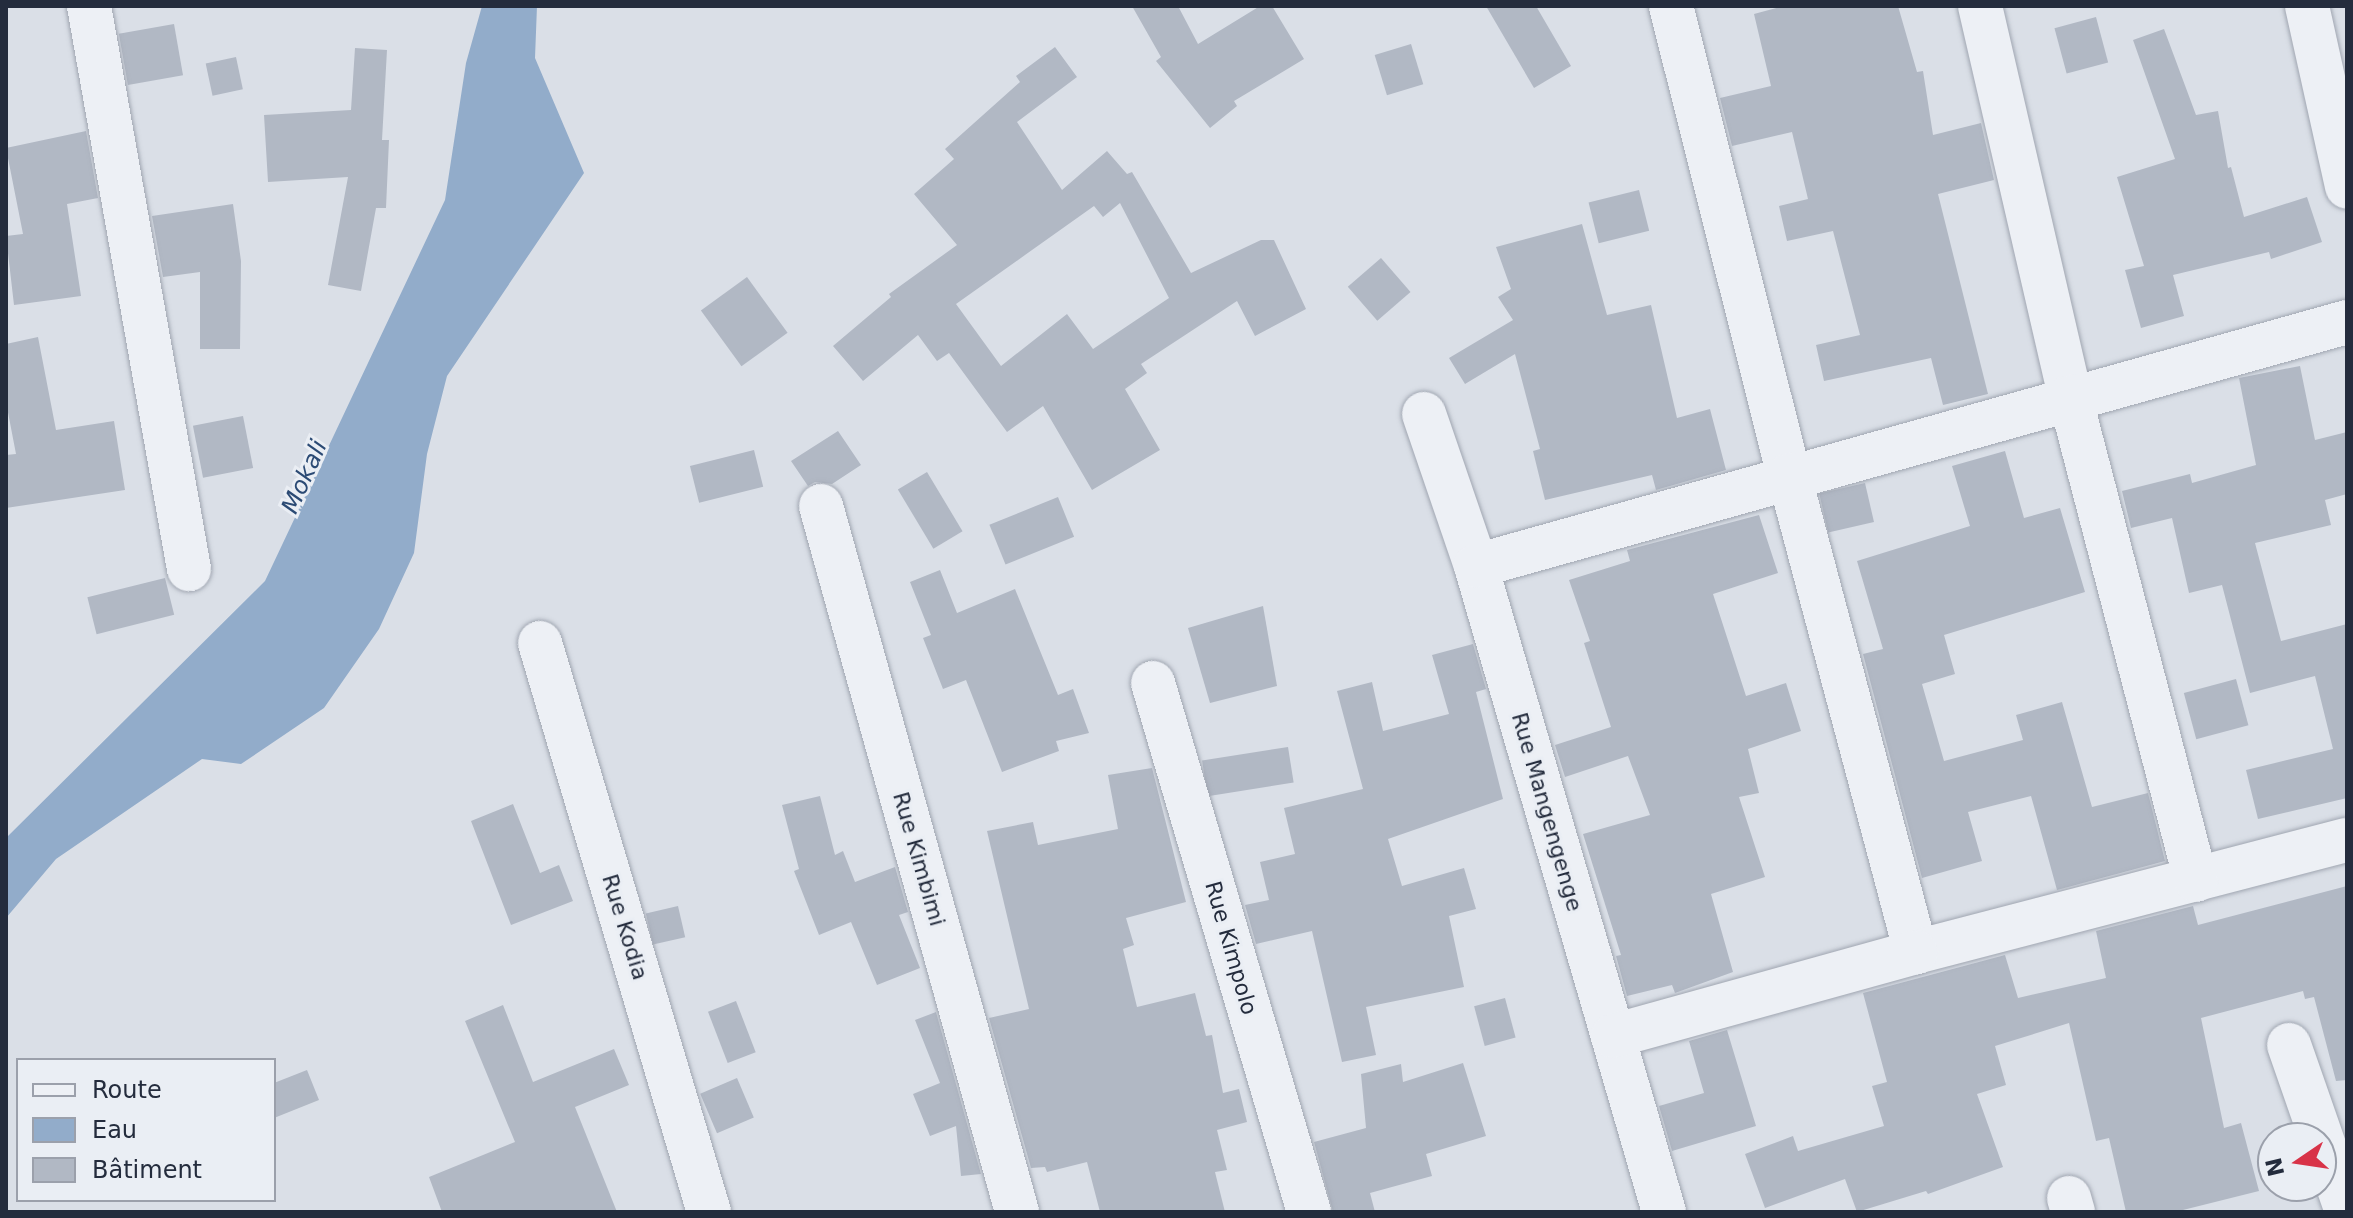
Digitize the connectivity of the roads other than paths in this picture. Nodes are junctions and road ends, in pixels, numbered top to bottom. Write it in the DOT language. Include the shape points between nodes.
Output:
graph roads {
  1 [pos="89,6"];
  2 [pos="1671,6"];
  3 [pos="1980,6"];
  4 [pos="2307,6"];
  5 [pos="2347,187"];
  6 [pos="2347,322"];
  7 [pos="2070,397"];
  8 [pos="1424,414"];
  9 [pos="1789,475"];
  10 [pos="821,506"];
  11 [pos="1476,566"];
  12 [pos="189,569"];
  13 [pos="540,643"];
  14 [pos="1153,683"];
  15 [pos="2347,840"];
  16 [pos="2196,880"];
  17 [pos="1916,952"];
  18 [pos="1613,1036"];
  19 [pos="2289,1045"];
  20 [pos="709,1212"];
  21 [pos="1017,1212"];
  22 [pos="1309,1212"];
  23 [pos="1664,1212"];
  24 [pos="2347,1212"];
  1 -- 12 [label="street"];
  2 -- 9 [label="street"];
  3 -- 7 [label="street"];
  4 -- 5 [label="street"];
  6 -- 7 [label="street"];
  7 -- 9 [label="street"];
  7 -- 16 [label="street"];
  8 -- 11 [label="street, Rue Mangengenge"];
  9 -- 11 [label="street"];
  9 -- 17 [label="street"];
  10 -- 21 [label="street, Rue Kimbimi"];
  11 -- 18 [label="street, Rue Mangengenge"];
  13 -- 20 [label="street, Rue Kodia"];
  14 -- 22 [label="street, Rue Kimpolo"];
  15 -- 16 [label="street"];
  16 -- 17 [label="street"];
  17 -- 18 [label="street"];
  18 -- 23 [label="street, Rue Mangengenge"];
  19 -- 24 [label="street"];
}
